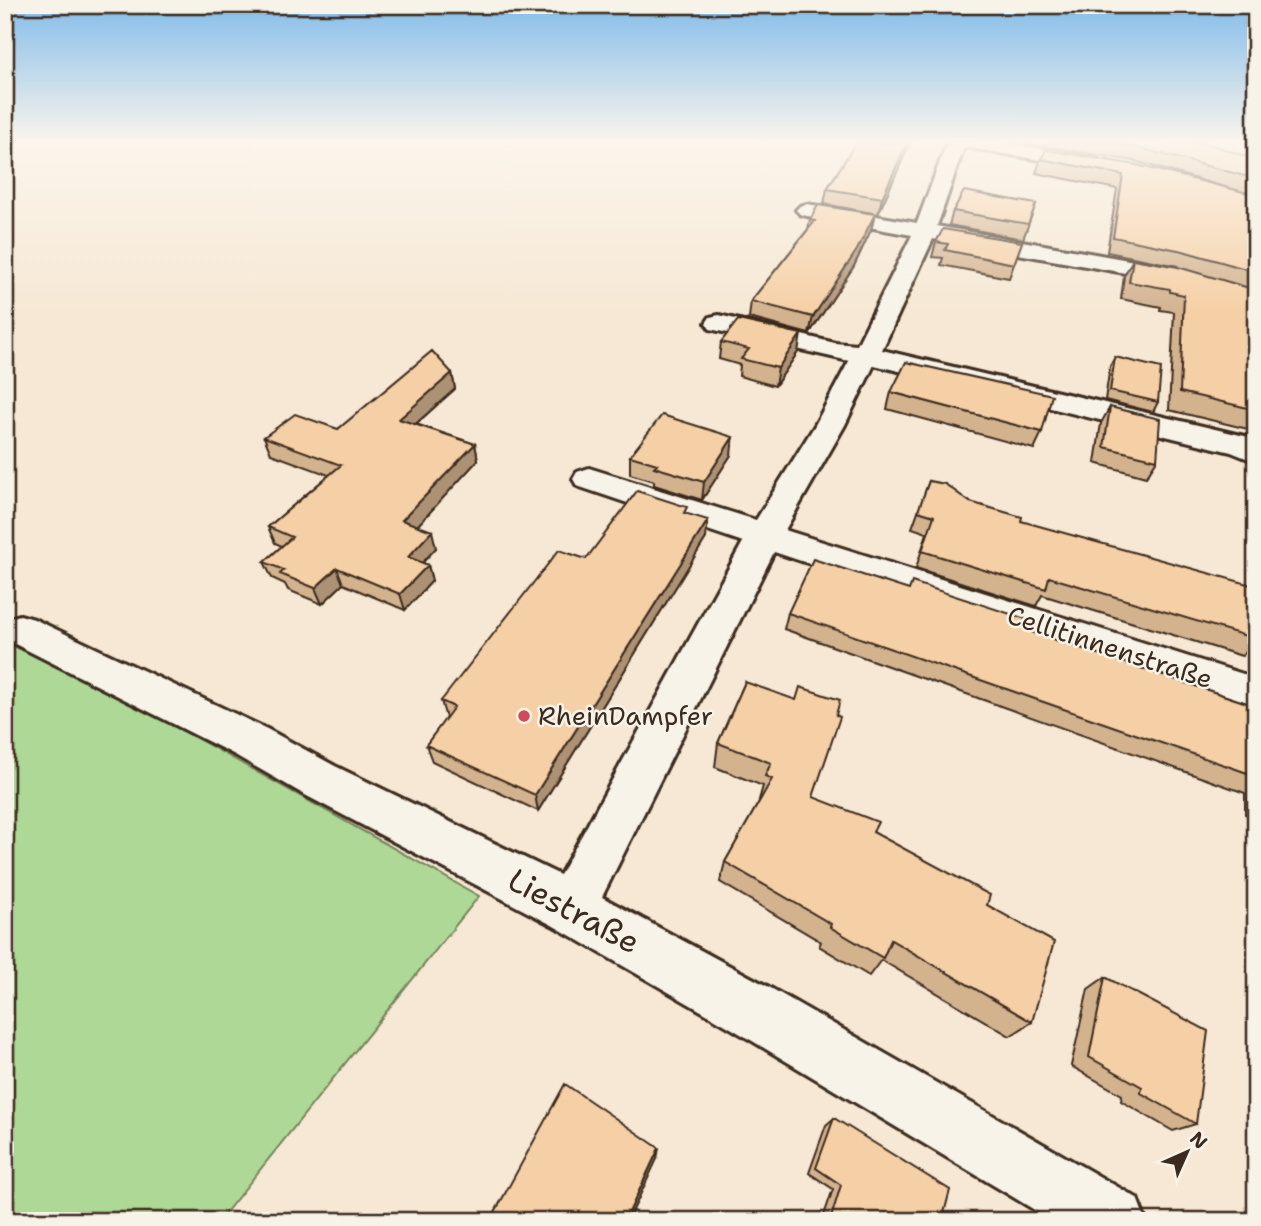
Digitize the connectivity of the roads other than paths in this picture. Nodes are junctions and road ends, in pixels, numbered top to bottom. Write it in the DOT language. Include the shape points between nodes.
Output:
graph roads {
  1 [pos="935,200"];
  2 [pos="807,210"];
  3 [pos="925,229"];
  4 [pos="1256,301"];
  5 [pos="719,323"];
  6 [pos="865,354"];
  7 [pos="1256,452"];
  8 [pos="589,479"];
  9 [pos="764,536"];
  10 [pos="20,630"];
  11 [pos="1256,695"];
  12 [pos="570,907"];
  13 [pos="1114,1221"];
  1 -- 3 [label="street"];
  2 -- 3 [label="street"];
  3 -- 4 [label="street" via="1174,275"];
  3 -- 6 [label="street"];
  5 -- 6 [label="street"];
  6 -- 7 [label="street"];
  6 -- 9 [label="street" via="830,425"];
  8 -- 9 [label="street, Cellitinnenstraße"];
  9 -- 11 [label="street, Cellitinnenstraße"];
  9 -- 12 [label="street"];
  10 -- 12 [label="street, Liestraße" via="251,742"];
  12 -- 13 [label="street, Liestraße"];
}
